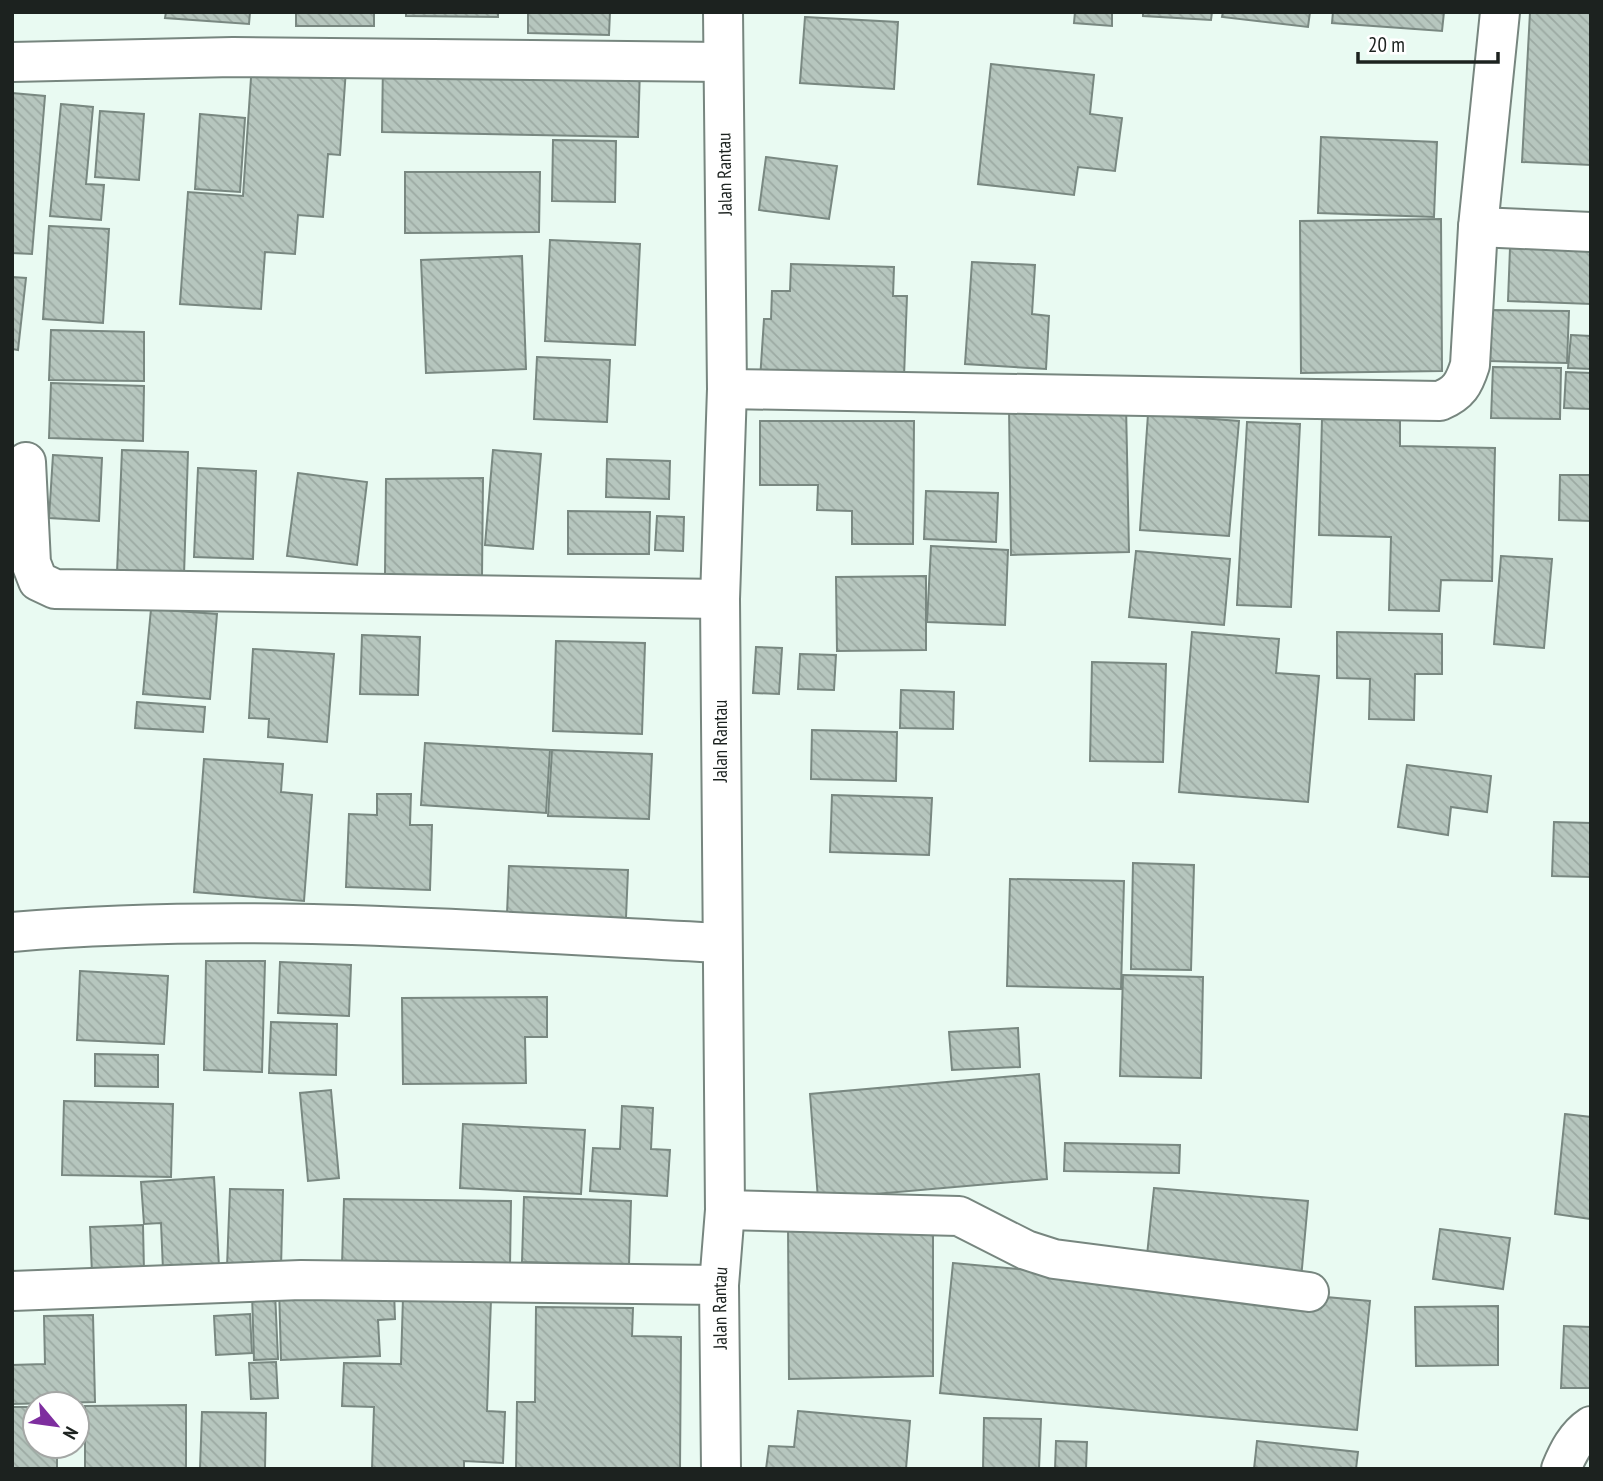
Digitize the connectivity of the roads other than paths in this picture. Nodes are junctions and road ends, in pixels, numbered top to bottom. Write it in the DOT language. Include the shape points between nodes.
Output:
graph roads {
  1 [pos="723,12"];
  2 [pos="1500,12"];
  3 [pos="12,62"];
  4 [pos="723,62"];
  5 [pos="1478,227"];
  6 [pos="1591,232"];
  7 [pos="727,389"];
  8 [pos="26,462"];
  9 [pos="720,599"];
  10 [pos="12,932"];
  11 [pos="721,943"];
  12 [pos="725,1210"];
  13 [pos="719,1285"];
  14 [pos="12,1291"];
  15 [pos="1309,1292"];
  16 [pos="1591,1426"];
  17 [pos="721,1469"];
  18 [pos="1561,1469"];
  1 -- 4 [label="street, Jalan Rantau"];
  2 -- 5 [label="street"];
  3 -- 4 [label="street" via="233,57"];
  4 -- 7 [label="street, Jalan Rantau"];
  5 -- 6 [label="street"];
  5 -- 7 [label="street" via="1470,365 1464,385 1440,401"];
  7 -- 9 [label="street, Jalan Rantau"];
  8 -- 9 [label="street" via="31,564 38,581 55,589"];
  9 -- 11 [label="street, Jalan Rantau"];
  10 -- 11 [label="street" via="110,924 400,926"];
  11 -- 12 [label="street, Jalan Rantau"];
  12 -- 13 [label="street, Jalan Rantau"];
  12 -- 15 [label="street" via="959,1216 990,1234 1054,1259"];
  13 -- 14 [label="street" via="300,1280"];
  13 -- 17 [label="street, Jalan Rantau"];
  16 -- 18 [label="street" via="1582,1432"];
}
